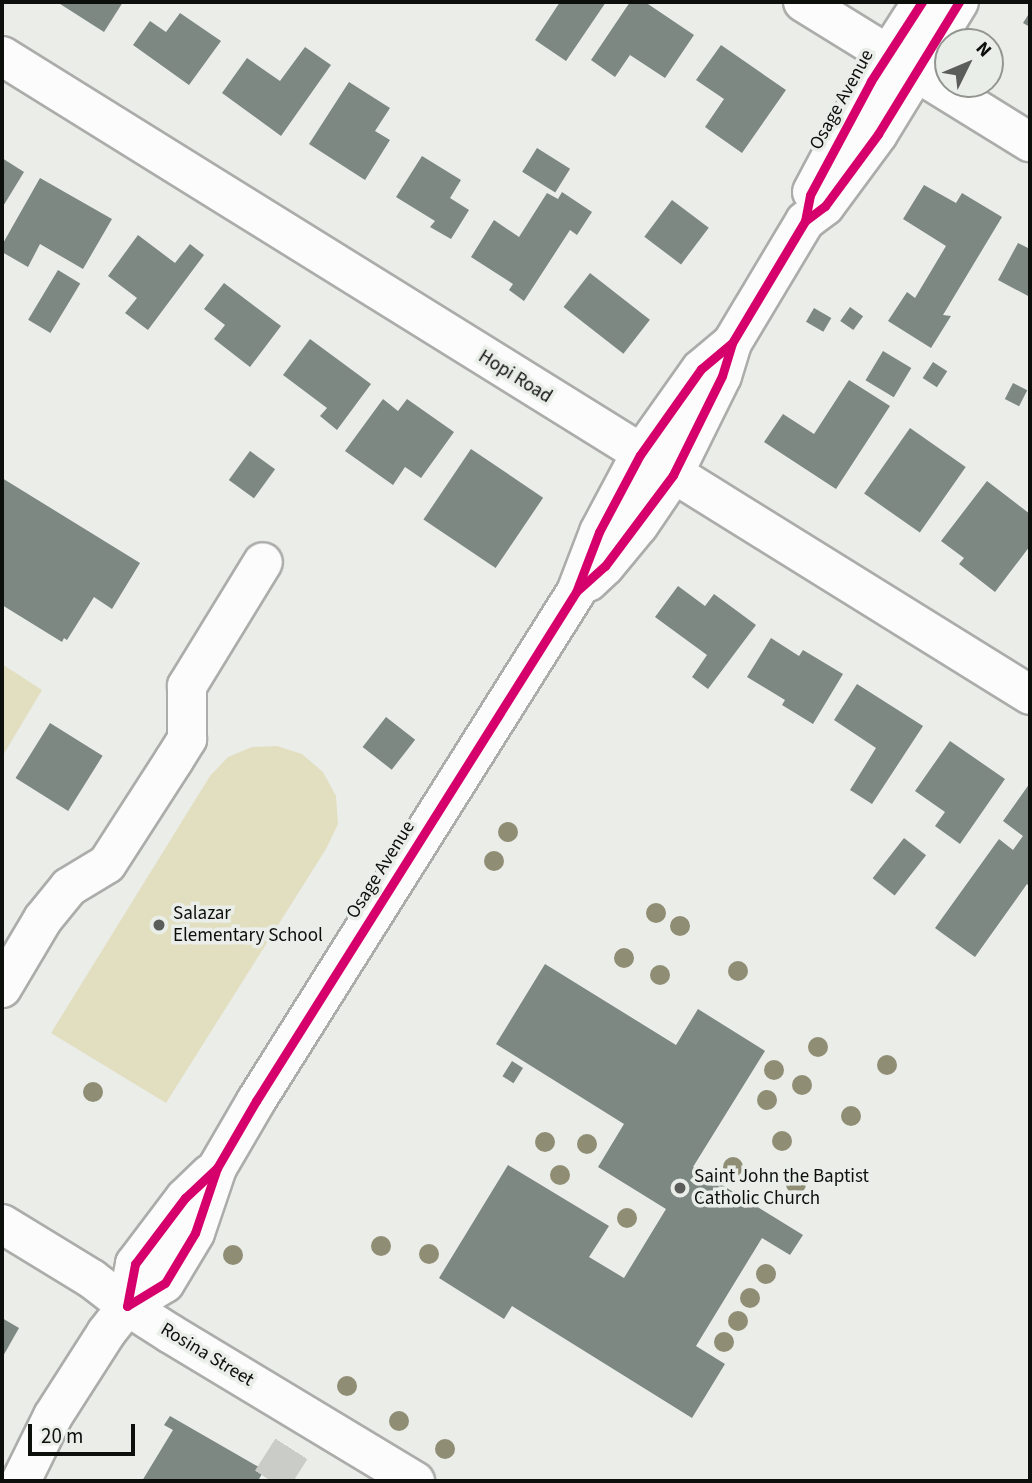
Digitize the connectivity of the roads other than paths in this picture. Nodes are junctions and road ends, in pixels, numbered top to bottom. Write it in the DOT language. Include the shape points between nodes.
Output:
graph roads {
  1 [pos="803,2"];
  2 [pos="922,2"];
  3 [pos="959,2"];
  4 [pos="2,56"];
  5 [pos="902,63"];
  6 [pos="1030,142"];
  7 [pos="732,342"];
  8 [pos="640,455"];
  9 [pos="673,475"];
  10 [pos="263,562"];
  11 [pos="576,592"];
  12 [pos="1030,695"];
  13 [pos="2,988"];
  14 [pos="2,1224"];
  15 [pos="127,1306"];
  16 [pos="21,1481"];
  17 [pos="415,1481"];
  1 -- 5 [label="street"];
  2 -- 5 [label="street, Osage Avenue"];
  3 -- 5 [label="street, Osage Avenue"];
  4 -- 8 [label="street, Hopi Road"];
  5 -- 6 [label="street"];
  5 -- 7 [label="street, Osage Avenue" via="878,134 817,215 806,221"];
  7 -- 8 [label="street, Osage Avenue" via="701,369"];
  7 -- 9 [label="street, Osage Avenue" via="722,376"];
  8 -- 9 [label="street, Hopi Road"];
  8 -- 11 [label="street, Osage Avenue" via="599,532"];
  9 -- 11 [label="street, Osage Avenue" via="605,566"];
  9 -- 12 [label="street, Hopi Road"];
  10 -- 13 [label="street" via="187,686 187,739 174,761 107,863 69,887 43,919"];
  11 -- 15 [label="street, Osage Avenue" via="217,1168 195,1233 165,1283"];
  14 -- 15 [label="street, Rosina Street"];
  15 -- 16 [label="street, Osage Avenue" via="53,1416"];
  15 -- 17 [label="street, Rosina Street"];
}
